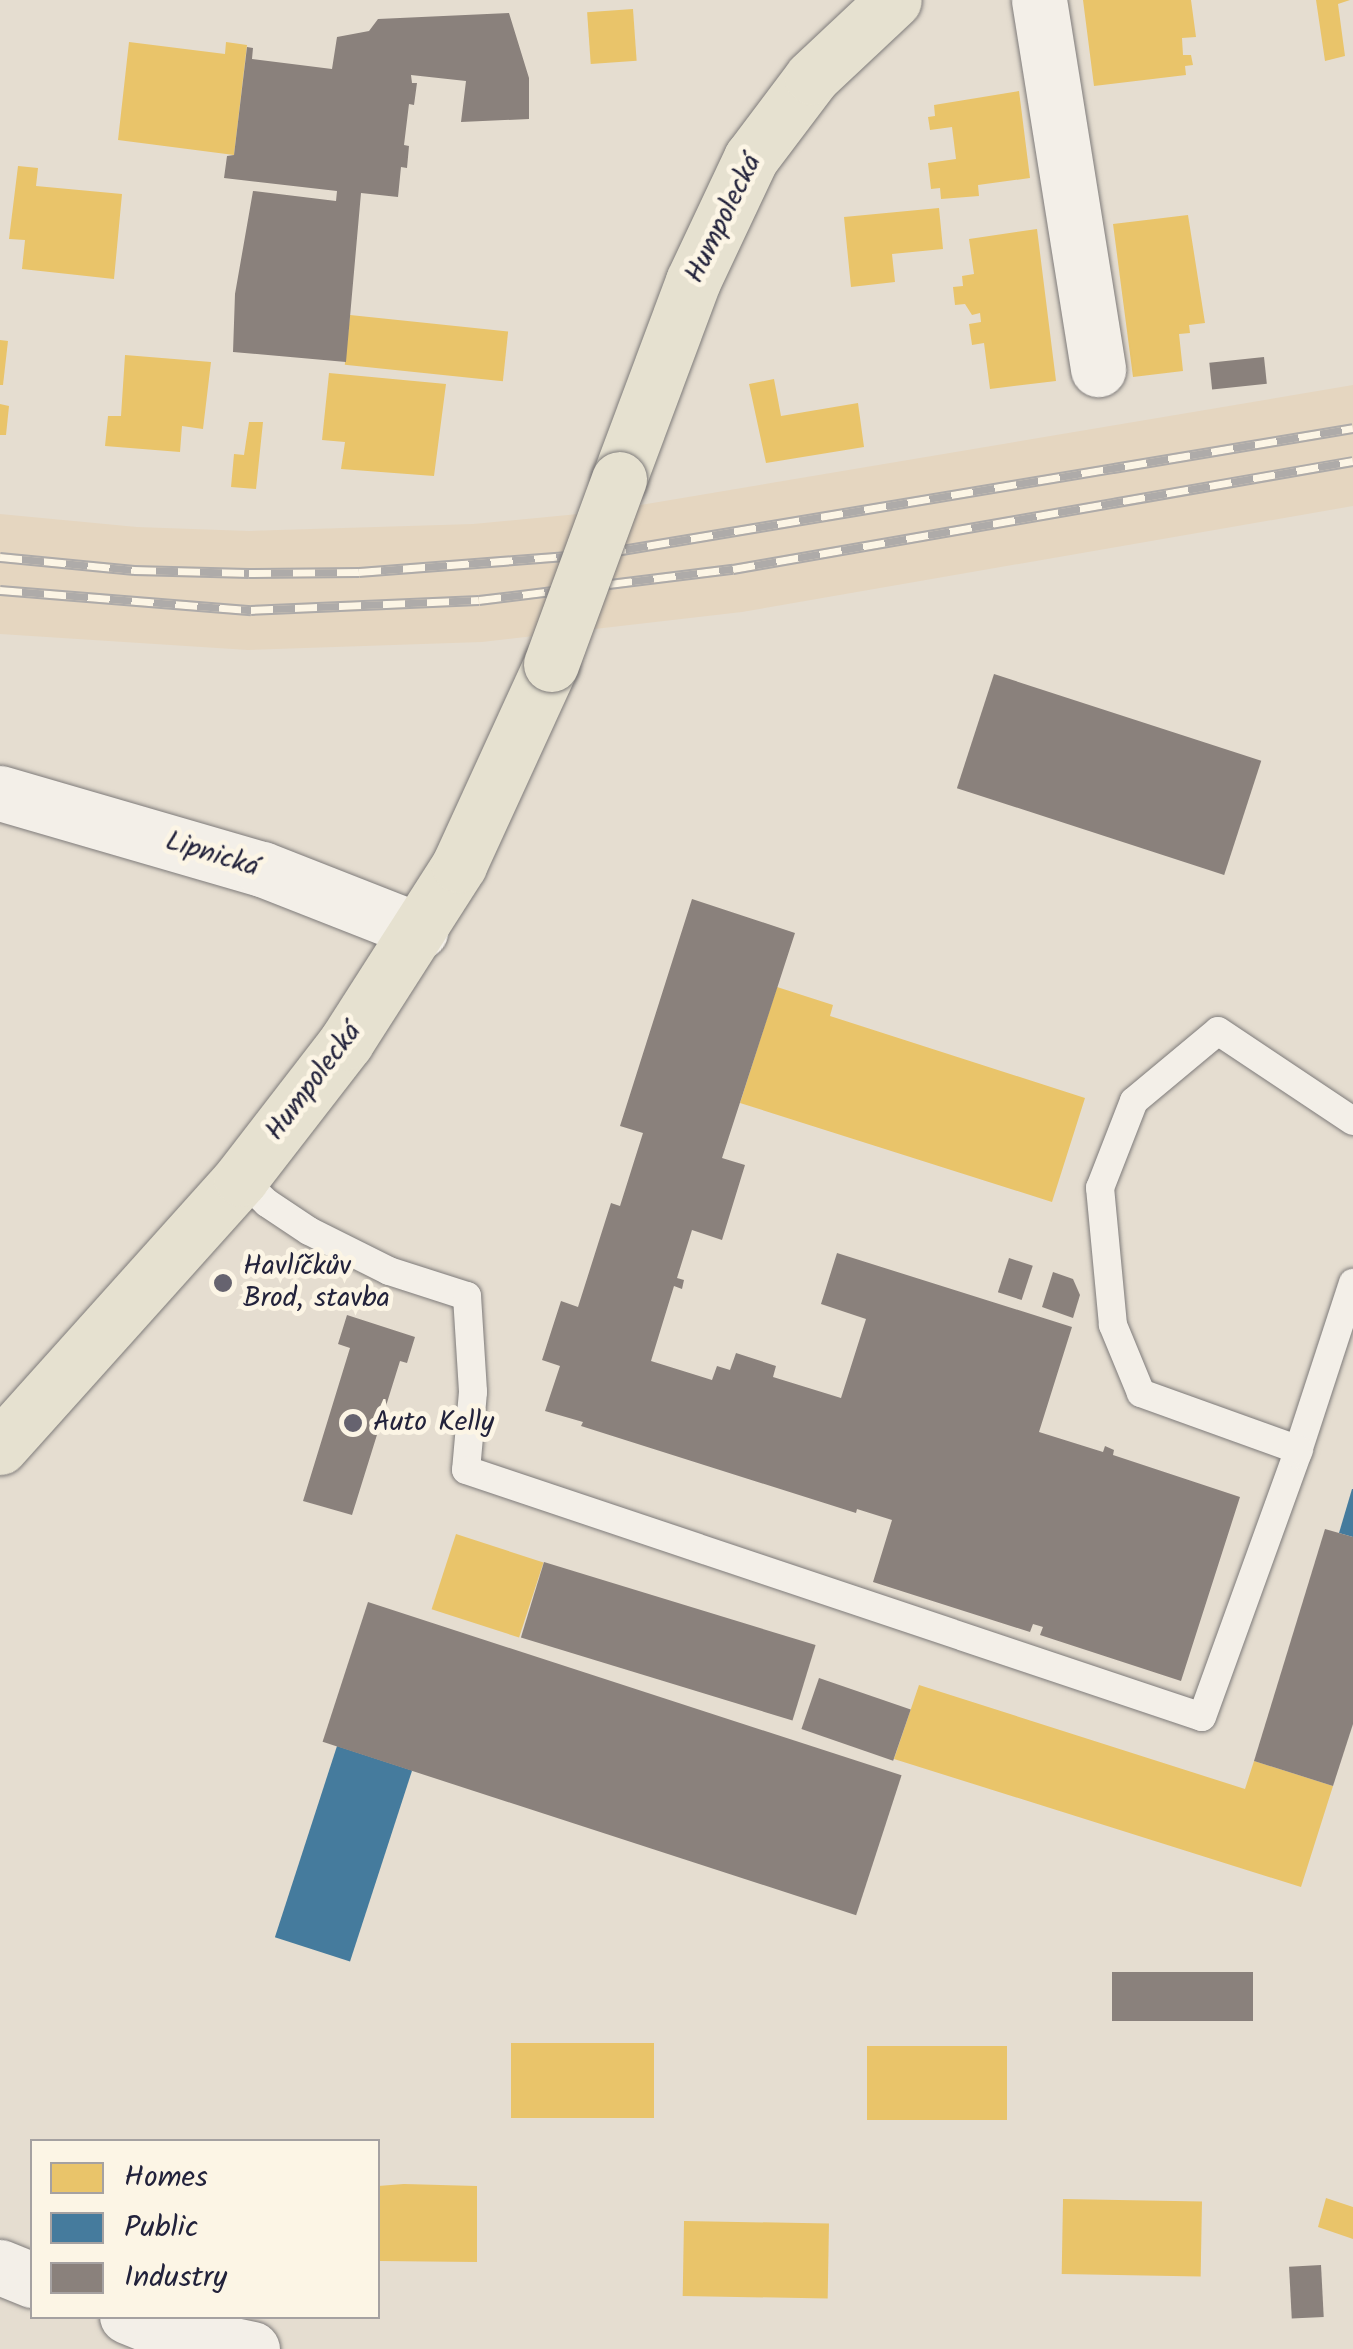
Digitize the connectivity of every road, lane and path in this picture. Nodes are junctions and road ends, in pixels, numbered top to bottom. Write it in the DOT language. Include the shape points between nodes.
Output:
graph roads {
  1 [pos="894,0"];
  2 [pos="1039,0"];
  3 [pos="1098,370"];
  4 [pos="0,793"];
  5 [pos="420,931"];
  6 [pos="1353,1120"];
  7 [pos="241,1178"];
  8 [pos="1353,1283"];
  9 [pos="0,1447"];
  10 [pos="1298,1450"];
  11 [pos="0,2267"];
  12 [pos="30,2279"];
  13 [pos="146,2332"];
  14 [pos="252,2349"];
  1 -- 5 [label="main road, Humpolecká, bridge" via="812,77 751,158 693,281 551,664 484,813"];
  2 -- 3 [label="street"];
  4 -- 5 [label="street, Lipnická" via="262,869"];
  5 -- 7 [label="main road, Humpolecká" via="346,1042"];
  6 -- 10 [label="lane" via="1218,1031 1134,1101 1100,1188 1113,1324 1141,1393"];
  7 -- 9 [label="main road, Humpolecká"];
  7 -- 10 [label="lane" via="309,1231 389,1271 467,1296 473,1392 466,1470 1202,1718"];
  8 -- 10 [label="lane"];
  11 -- 12 [label="street"];
  13 -- 14 [label="street"];
}
